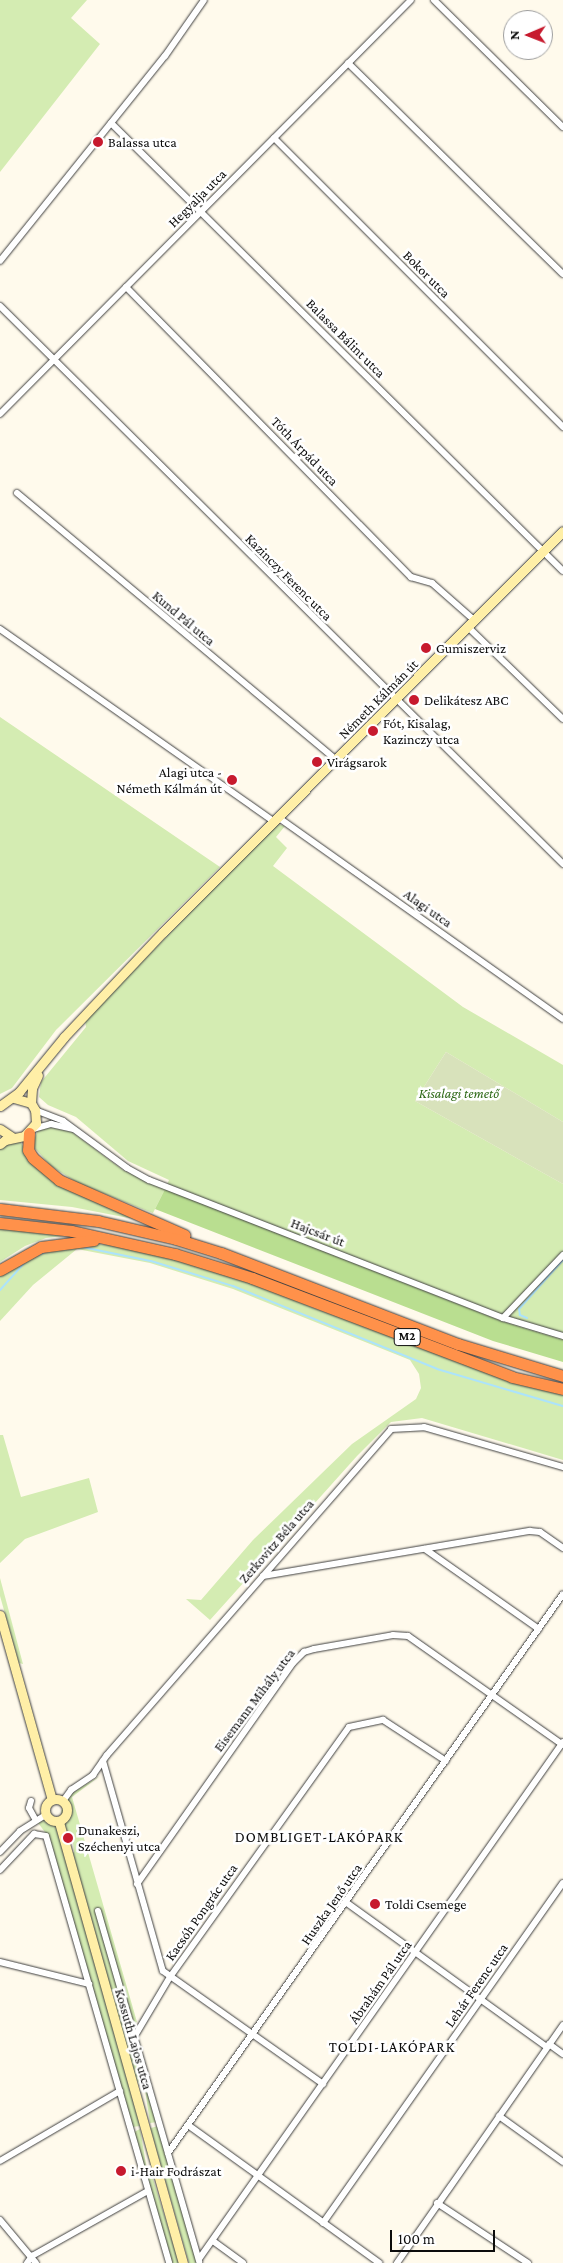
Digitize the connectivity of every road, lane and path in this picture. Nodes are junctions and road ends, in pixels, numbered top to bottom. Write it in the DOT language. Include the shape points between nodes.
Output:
graph roads {
  1 [pos="204,0"];
  2 [pos="411,0"];
  3 [pos="434,0"];
  4 [pos="348,63"];
  5 [pos="112,123"];
  6 [pos="563,127"];
  7 [pos="274,138"];
  8 [pos="201,212"];
  9 [pos="0,261"];
  10 [pos="563,274"];
  11 [pos="126,287"];
  12 [pos="0,306"];
  13 [pos="54,360"];
  14 [pos="0,414"];
  15 [pos="563,427"];
  16 [pos="17,493"];
  17 [pos="563,531"];
  18 [pos="543,551"];
  19 [pos="563,571"];
  20 [pos="471,623"];
  21 [pos="0,629"];
  22 [pos="395,701"];
  23 [pos="563,719"];
  24 [pos="336,760"];
  25 [pos="277,820"];
  26 [pos="563,864"];
  27 [pos="563,1019"];
  28 [pos="48,1057"];
  29 [pos="13,1098"];
  30 [pos="0,1105"];
  31 [pos="33,1106"];
  32 [pos="0,1129"];
  33 [pos="76,1130"];
  34 [pos="31,1131"];
  35 [pos="12,1137"];
  36 [pos="0,1144"];
  37 [pos="0,1209"];
  38 [pos="0,1223"];
  39 [pos="115,1239"];
  40 [pos="221,1253"];
  41 [pos="563,1255"];
  42 [pos="0,1270"];
  43 [pos="503,1318"];
  44 [pos="563,1336"];
  45 [pos="563,1376"];
  46 [pos="563,1389"];
  47 [pos="563,1467"];
  48 [pos="563,1548"];
  49 [pos="425,1549"];
  50 [pos="263,1576"];
  51 [pos="563,1594"];
  52 [pos="0,1615"];
  53 [pos="539,1629"];
  54 [pos="492,1695"];
  55 [pos="563,1744"];
  56 [pos="103,1761"];
  57 [pos="446,1761"];
  58 [pos="52,1800"];
  59 [pos="31,1801"];
  60 [pos="63,1801"];
  61 [pos="46,1815"];
  62 [pos="35,1819"];
  63 [pos="59,1822"];
  64 [pos="0,1852"];
  65 [pos="0,1870"];
  66 [pos="563,1883"];
  67 [pos="137,1884"];
  68 [pos="347,1903"];
  69 [pos="98,1911"];
  70 [pos="415,1953"];
  71 [pos="0,1962"];
  72 [pos="170,1977"];
  73 [pos="89,1984"];
  74 [pos="481,2000"];
  75 [pos="563,2025"];
  76 [pos="136,2034"];
  77 [pos="253,2035"];
  78 [pos="548,2046"];
  79 [pos="563,2054"];
  80 [pos="323,2084"];
  81 [pos="120,2091"];
  82 [pos="499,2116"];
  83 [pos="188,2125"];
  84 [pos="168,2153"];
  85 [pos="0,2161"];
  86 [pos="563,2162"];
  87 [pos="258,2176"];
  88 [pos="148,2191"];
  89 [pos="437,2203"];
  90 [pos="0,2220"];
  91 [pos="323,2223"];
  92 [pos="212,2242"];
  93 [pos="32,2256"];
  94 [pos="199,2261"];
  95 [pos="27,2263"];
  96 [pos="36,2263"];
  97 [pos="169,2263"];
  98 [pos="183,2263"];
  99 [pos="243,2263"];
  100 [pos="379,2263"];
  101 [pos="397,2263"];
  102 [pos="528,2263"];
  1 -- 5 [label="street"];
  2 -- 4 [label="street, Hegyalja utca"];
  3 -- 6 [label="street"];
  4 -- 7 [label="street, Hegyalja utca"];
  4 -- 10 [label="street"];
  5 -- 8 [label="street, Balassa Bálint utca"];
  5 -- 9 [label="street"];
  7 -- 8 [label="street, Hegyalja utca"];
  7 -- 15 [label="street, Bokor utca"];
  8 -- 11 [label="street, Hegyalja utca"];
  8 -- 18 [label="street, Balassa Bálint utca"];
  11 -- 13 [label="street, Hegyalja utca"];
  11 -- 20 [label="street, Tóth Árpád utca" via="411,577 432,583"];
  12 -- 13 [label="street, Kazinczy Ferenc utca"];
  13 -- 14 [label="street, Hegyalja utca"];
  13 -- 22 [label="street, Kazinczy Ferenc utca"];
  16 -- 24 [label="street, Kund Pál utca"];
  17 -- 18 [label="street, Németh Kálmán út"];
  18 -- 19 [label="street, Balassa Bálint utca"];
  18 -- 20 [label="street, Németh Kálmán út"];
  20 -- 22 [label="street, Németh Kálmán út"];
  20 -- 23 [label="street, Tóth Árpád utca"];
  21 -- 25 [label="street, Alagi utca"];
  22 -- 24 [label="street, Németh Kálmán út"];
  22 -- 26 [label="street, Kazinczy Ferenc utca"];
  24 -- 25 [label="street, Németh Kálmán út"];
  25 -- 27 [label="street, Alagi utca"];
  25 -- 28 [label="street, Németh Kálmán út" via="163,932"];
  28 -- 29 [label="street"];
  28 -- 31 [label="street" via="32,1088"];
  29 -- 30 [label="street"];
  29 -- 31 [label="street"];
  31 -- 33 [label="street, Hajcsár út"];
  31 -- 34 [label="street"];
  32 -- 35 [label="street"];
  33 -- 34 [label="street, Hajcsár út" via="51,1124"];
  33 -- 43 [label="street, Hajcsár út" via="127,1168 149,1180"];
  34 -- 35 [label="street"];
  34 -- 40 [label="highway" via="28,1150 58,1180"];
  35 -- 36 [label="street"];
  37 -- 40 [label="highway, M2" via="128,1227"];
  38 -- 39 [label="highway, M2"];
  39 -- 42 [label="highway" via="54,1243 23,1254"];
  39 -- 46 [label="highway, M2" via="252,1278 512,1376"];
  40 -- 45 [label="highway, M2" via="458,1344"];
  41 -- 43 [label="street"];
  43 -- 44 [label="street, Hajcsár út"];
  47 -- 50 [label="street, Zerkovitz Béla utca" via="424,1427 391,1429"];
  48 -- 49 [label="street" via="540,1532 530,1531"];
  49 -- 50 [label="street"];
  49 -- 53 [label="street"];
  50 -- 56 [label="street, Zerkovitz Béla utca"];
  51 -- 53 [label="street, Huszka Jenő utca"];
  52 -- 58 [label="street"];
  53 -- 54 [label="street, Huszka Jenő utca"];
  54 -- 55 [label="street, Eisemann Mihály utca"];
  54 -- 57 [label="street, Huszka Jenő utca"];
  54 -- 67 [label="street, Eisemann Mihály utca" via="415,1639 402,1635 304,1652"];
  55 -- 70 [label="street, Ábrahám Pál utca"];
  56 -- 60 [label="street, Zerkovitz Béla utca" via="93,1776 71,1790"];
  56 -- 67 [label="street"];
  57 -- 68 [label="street, Huszka Jenő utca"];
  57 -- 72 [label="street, Kacsóh Pongrác utca" via="383,1720 350,1727"];
  58 -- 60 [label="street"];
  58 -- 61 [label="street" via="46,1805"];
  59 -- 62 [label="street" via="29,1808"];
  60 -- 63 [label="street" via="67,1811"];
  61 -- 62 [label="street"];
  61 -- 63 [label="street"];
  62 -- 64 [label="street"];
  63 -- 98 [label="street, Kossuth Lajos utca"];
  65 -- 73 [label="street, Kossuth Lajos utca" via="39,1833 46,1836"];
  66 -- 74 [label="street, Lehár Ferenc utca"];
  67 -- 72 [label="street" via="163,1971"];
  68 -- 70 [label="street"];
  68 -- 77 [label="street, Huszka Jenő utca"];
  69 -- 76 [label="street"];
  70 -- 74 [label="street"];
  70 -- 80 [label="street, Ábrahám Pál utca"];
  71 -- 73 [label="street"];
  72 -- 76 [label="street, Kacsóh Pongrác utca"];
  72 -- 77 [label="street"];
  73 -- 81 [label="street, Kossuth Lajos utca"];
  74 -- 78 [label="street"];
  74 -- 91 [label="street, Lehár Ferenc utca"];
  75 -- 78 [label="street"];
  76 -- 84 [label="street"];
  77 -- 80 [label="street"];
  77 -- 83 [label="street, Huszka Jenő utca"];
  78 -- 79 [label="street"];
  78 -- 82 [label="street"];
  80 -- 87 [label="street, Ábrahám Pál utca"];
  81 -- 85 [label="street"];
  81 -- 88 [label="street, Kossuth Lajos utca"];
  82 -- 86 [label="street"];
  82 -- 89 [label="street"];
  83 -- 84 [label="street, Huszka Jenő utca"];
  83 -- 87 [label="street"];
  84 -- 94 [label="street"];
  87 -- 91 [label="street"];
  87 -- 92 [label="street, Ábrahám Pál utca"];
  88 -- 93 [label="street"];
  88 -- 97 [label="street, Kossuth Lajos utca"];
  89 -- 101 [label="street"];
  89 -- 102 [label="street"];
  90 -- 93 [label="street"];
  91 -- 100 [label="street"];
  92 -- 94 [label="street, Ábrahám Pál utca"];
  92 -- 99 [label="street"];
  93 -- 95 [label="street"];
  93 -- 96 [label="street"];
}
